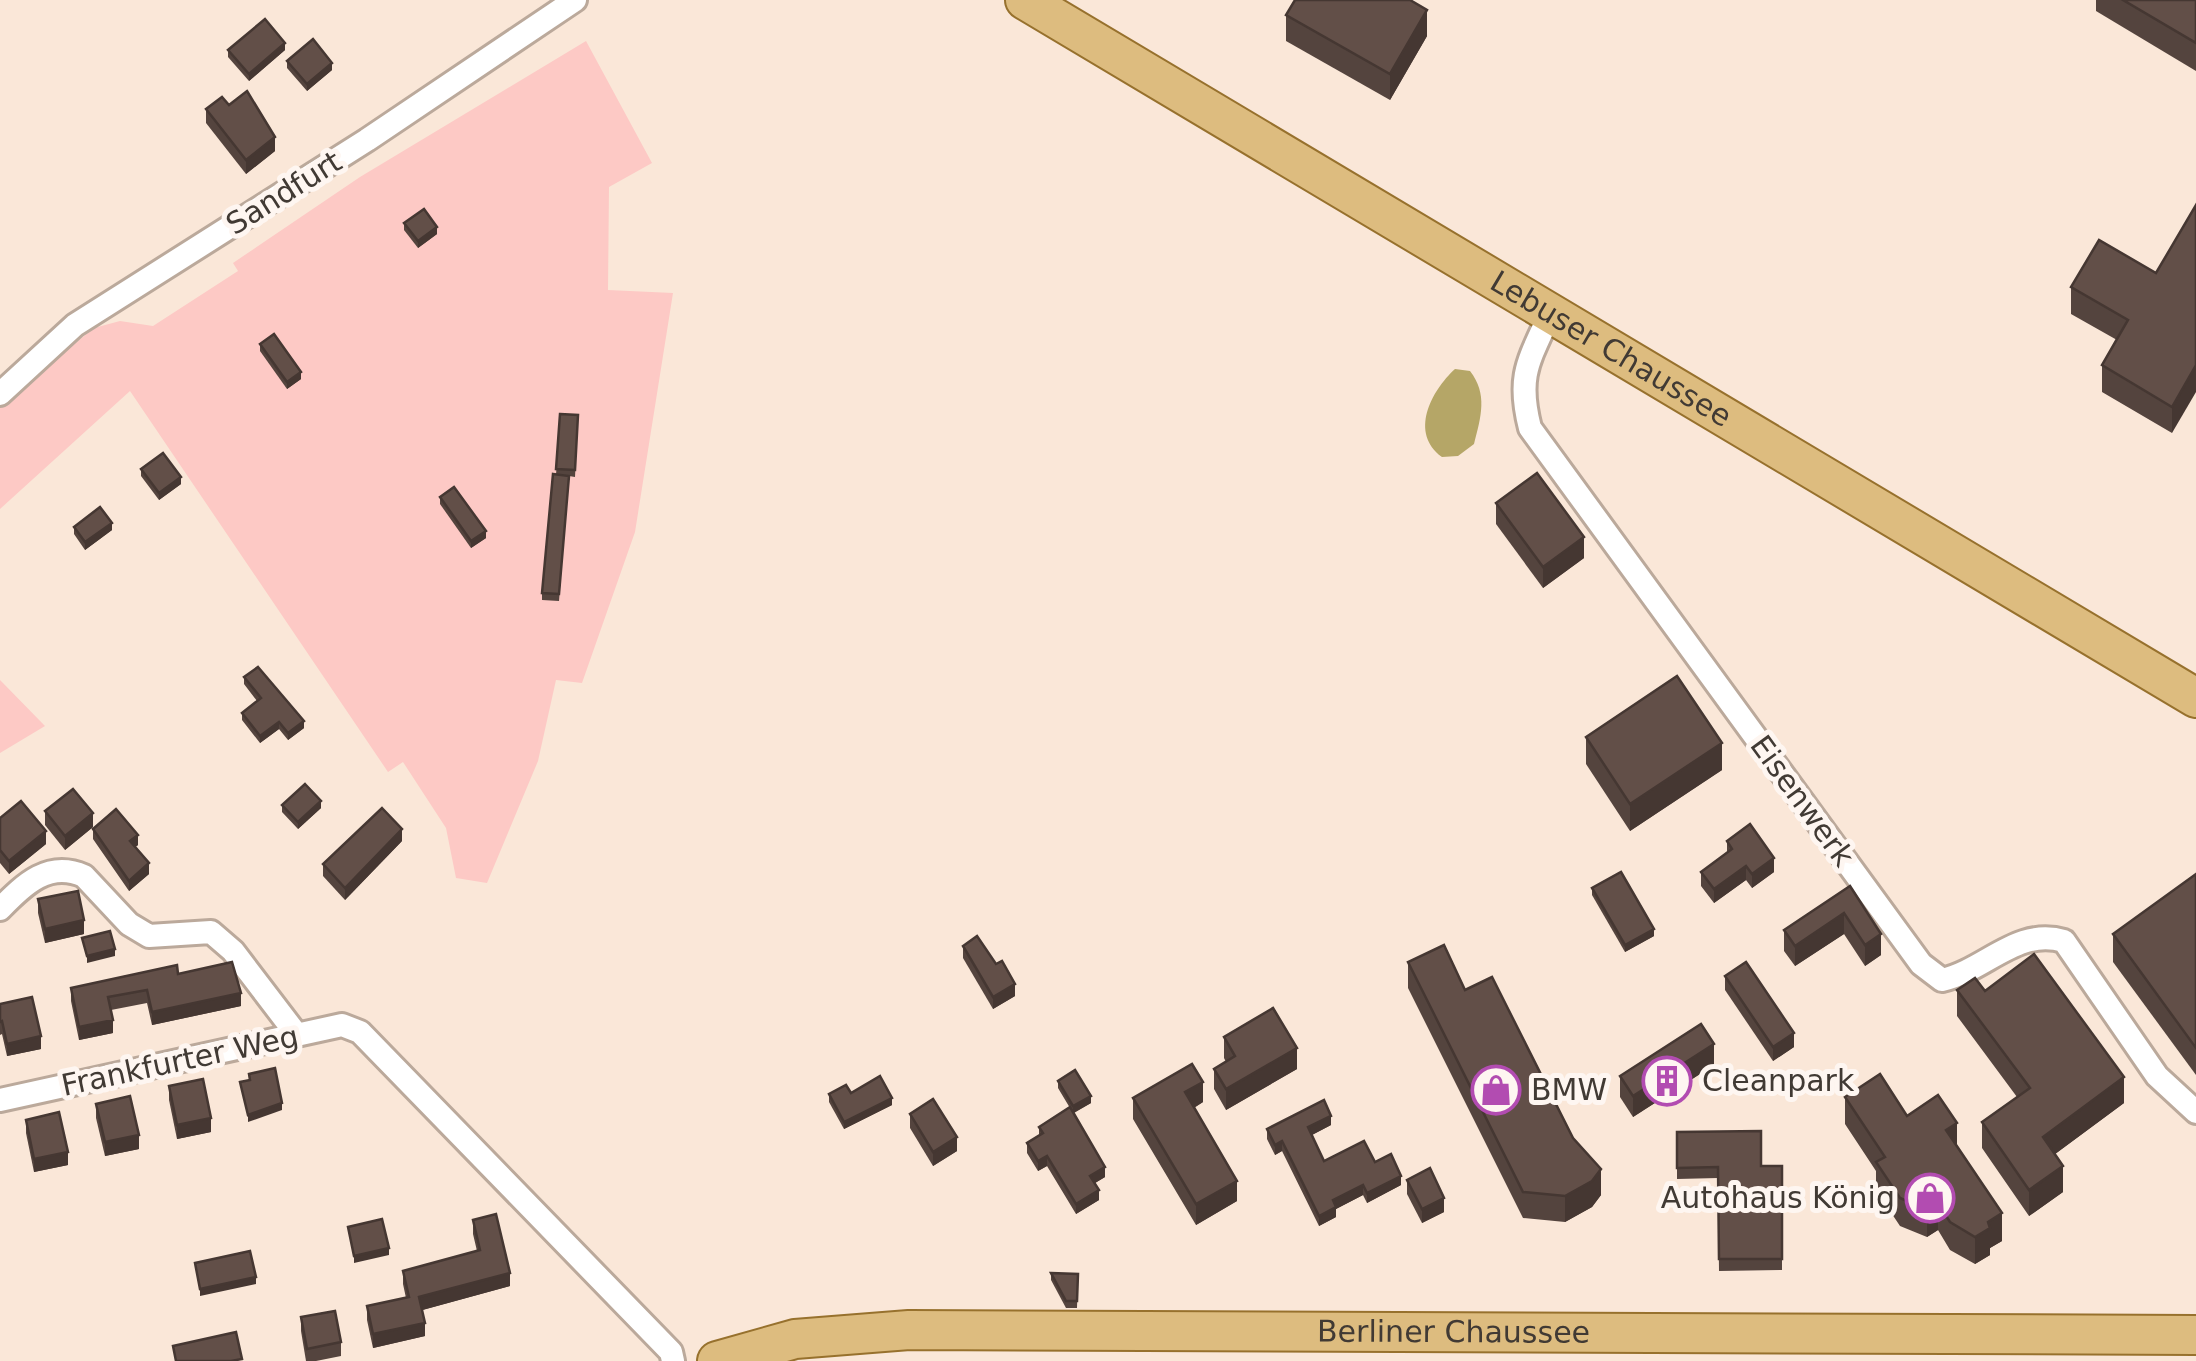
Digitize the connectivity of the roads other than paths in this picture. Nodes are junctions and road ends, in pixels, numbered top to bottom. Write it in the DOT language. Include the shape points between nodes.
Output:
graph roads {
  1 [pos="575,0"];
  2 [pos="1025,0"];
  3 [pos="1549,316"];
  4 [pos="0,394"];
  5 [pos="2196,698"];
  6 [pos="0,909"];
  7 [pos="297,1035"];
  8 [pos="0,1100"];
  9 [pos="2196,1112"];
  10 [pos="2196,1335"];
  11 [pos="2196,1354"];
  12 [pos="672,1356"];
  13 [pos="717,1361"];
  14 [pos="785,1361"];
  1 -- 4 [label="street, Sandfurt" via="75,324"];
  2 -- 3 [label="main road, Lebuser Chaussee"];
  3 -- 5 [label="main road, Lebuser Chaussee"];
  3 -- 9 [label="street, Eisenwerk" via="1521,394 1530,428 1921,964 1942,980 1966,974 2020,940 2043,935 2064,941 2157,1076"];
  6 -- 7 [label="street" via="28,881 75,872 149,936 211,932"];
  7 -- 8 [label="street, Frankfurter Weg"];
  7 -- 12 [label="street, Frankfurter Weg" via="342,1025 360,1032"];
  10 -- 13 [label="main road, Berliner Chaussee" via="892,1331 794,1339"];
  11 -- 14 [label="main road, Berliner Chaussee" via="1115,1346 841,1353"];
}
